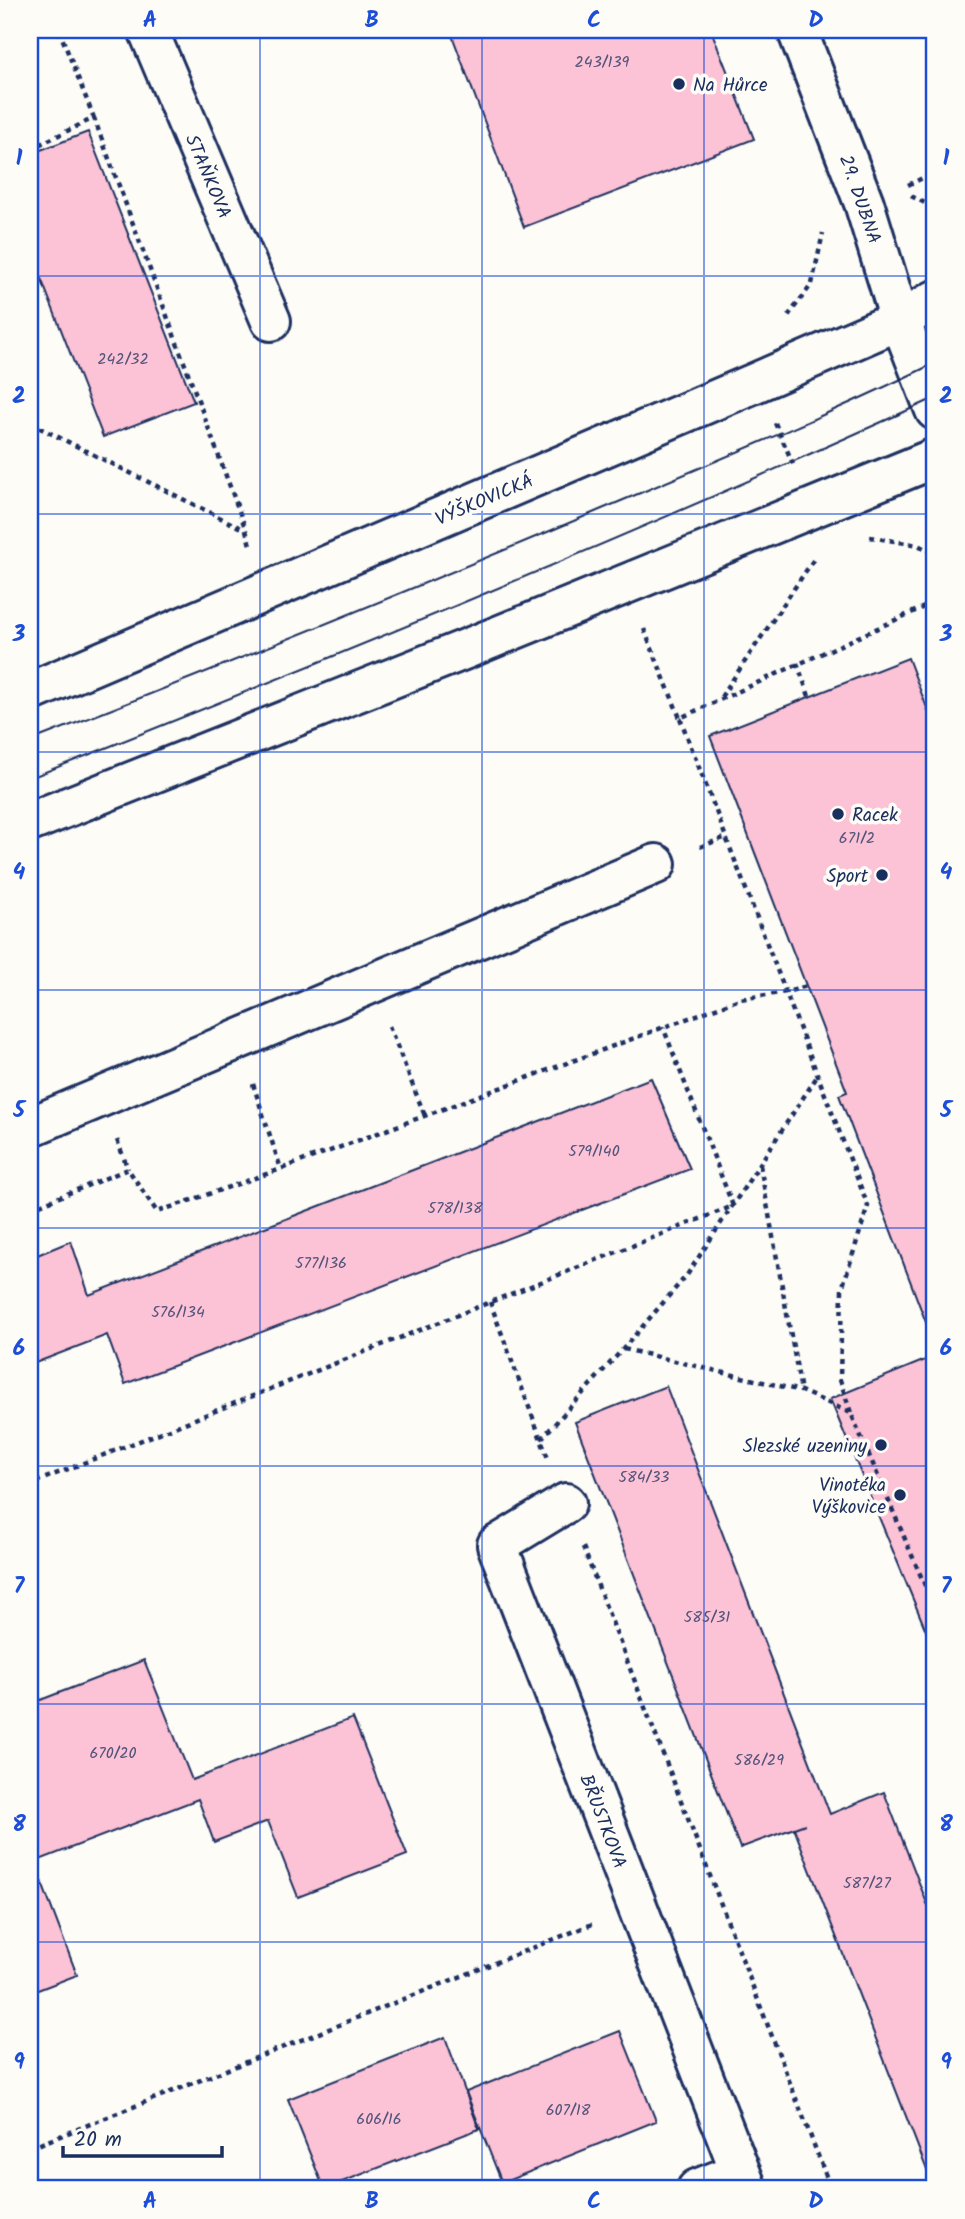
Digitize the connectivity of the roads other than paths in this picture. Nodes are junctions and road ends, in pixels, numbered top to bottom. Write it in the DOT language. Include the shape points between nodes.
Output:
graph roads {
  1 [pos="148,30"];
  2 [pos="797,30"];
  3 [pos="935,300"];
  4 [pos="900,320"];
  5 [pos="271,321"];
  6 [pos="935,410"];
  7 [pos="935,457"];
  8 [pos="30,692"];
  9 [pos="30,822"];
  10 [pos="656,864"];
  11 [pos="30,1127"];
  12 [pos="566,1503"];
  13 [pos="743,2181"];
  14 [pos="696,2189"];
  1 -- 5 [label="street, STAŇKOVA"];
  2 -- 4 [label="street, 29. DUBNA" via="864,203"];
  3 -- 4 [label="street, VÝŠKOVICKÁ"];
  4 -- 6 [label="street, 29. DUBNA"];
  4 -- 8 [label="street, VÝŠKOVICKÁ"];
  7 -- 9 [label="street"];
  10 -- 11 [label="street"];
  12 -- 13 [label="street, BŘUSTKOVA" via="497,1545"];
  13 -- 14 [label="street, BŘUSTKOVA"];
}
